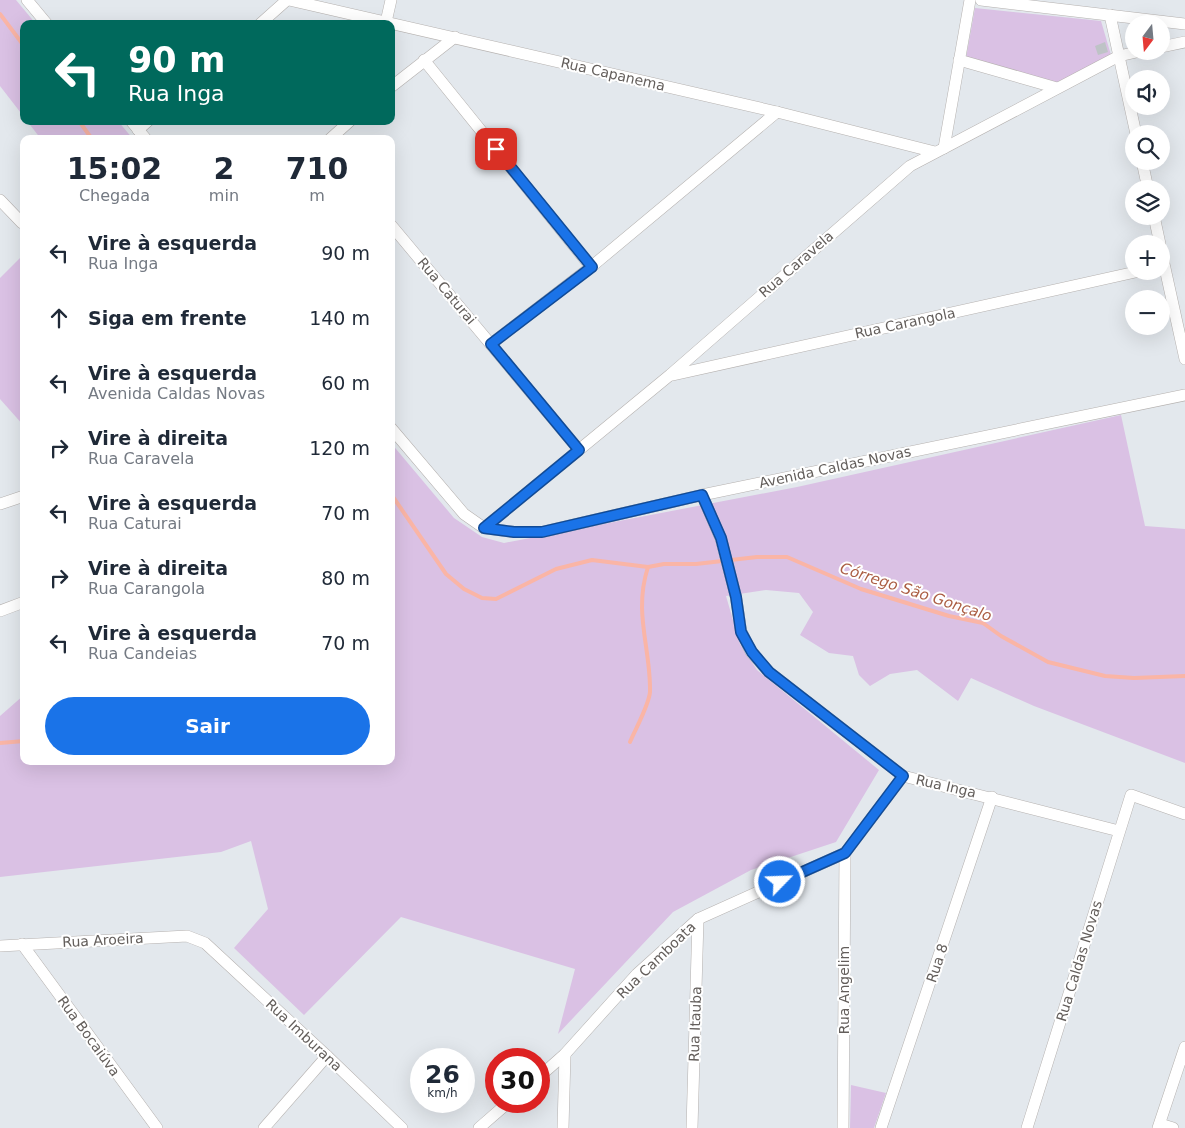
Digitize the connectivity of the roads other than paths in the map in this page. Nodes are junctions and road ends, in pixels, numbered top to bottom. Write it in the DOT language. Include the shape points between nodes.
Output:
graph roads {
  1 [pos="27,0"];
  2 [pos="288,0"];
  3 [pos="391,0"];
  4 [pos="970,0"];
  5 [pos="981,0"];
  6 [pos="1078,5"];
  7 [pos="1110,15"];
  8 [pos="44,20"];
  9 [pos="265,20"];
  10 [pos="377,20"];
  11 [pos="386,20"];
  12 [pos="395,24"];
  13 [pos="1185,24"];
  14 [pos="455,37"];
  15 [pos="1185,42"];
  16 [pos="1170,45"];
  17 [pos="1125,55"];
  18 [pos="1119,56"];
  19 [pos="424,60"];
  20 [pos="960,60"];
  21 [pos="395,84"];
  22 [pos="1057,88"];
  23 [pos="776,112"];
  24 [pos="346,125"];
  25 [pos="1134,125"];
  26 [pos="334,135"];
  27 [pos="940,150"];
  28 [pos="0,200"];
  29 [pos="20,221"];
  30 [pos="395,229"];
  31 [pos="592,267"];
  32 [pos="1125,274"];
  33 [pos="1166,280"];
  34 [pos="491,344"];
  35 [pos="1185,359"];
  36 [pos="670,375"];
  37 [pos="1185,395"];
  38 [pos="395,433"];
  39 [pos="579,450"];
  40 [pos="702,495"];
  41 [pos="20,497"];
  42 [pos="0,504"];
  43 [pos="484,528"];
  44 [pos="20,604"];
  45 [pos="0,611"];
  46 [pos="903,776"];
  47 [pos="992,797"];
  48 [pos="1185,814"];
  49 [pos="1119,831"];
  50 [pos="845,853"];
  51 [pos="698,919"];
  52 [pos="205,943"];
  53 [pos="22,944"];
  54 [pos="0,946"];
  55 [pos="1185,1047"];
  56 [pos="565,1054"];
  57 [pos="328,1056"];
  58 [pos="550,1067"];
  59 [pos="496,1113"];
  60 [pos="1159,1126"];
  61 [pos="157,1128"];
  62 [pos="264,1128"];
  63 [pos="402,1128"];
  64 [pos="479,1128"];
  65 [pos="563,1128"];
  66 [pos="692,1128"];
  67 [pos="843,1128"];
  68 [pos="881,1128"];
  69 [pos="1027,1128"];
  70 [pos="1173,1128"];
  1 -- 8 [label="street"];
  2 -- 9 [label="street"];
  2 -- 10 [label="street, Rua Capanema"];
  3 -- 11 [label="street"];
  4 -- 20 [label="street"];
  5 -- 6 [label="street"];
  6 -- 7 [label="street"];
  7 -- 13 [label="street"];
  7 -- 18 [label="street"];
  12 -- 14 [label="street, Rua Capanema"];
  14 -- 19 [label="street"];
  14 -- 23 [label="street, Rua Capanema"];
  15 -- 16 [label="street"];
  17 -- 18 [label="street, Rua Caravela"];
  18 -- 22 [label="street, Rua Caravela"];
  18 -- 25 [label="street"];
  19 -- 21 [label="street"];
  19 -- 31 [label="street"];
  20 -- 22 [label="street"];
  20 -- 27 [label="street"];
  22 -- 27 [label="street, Rua Caravela"];
  23 -- 27 [label="street, Rua Capanema"];
  23 -- 31 [label="street"];
  24 -- 26 [label="street"];
  27 -- 36 [label="street, Rua Caravela" via="910,166"];
  28 -- 29 [label="street"];
  30 -- 34 [label="street, Rua Caturai"];
  31 -- 34 [label="street"];
  32 -- 36 [label="street, Rua Carangola"];
  33 -- 35 [label="street"];
  34 -- 39 [label="street, Rua Caturai"];
  36 -- 39 [label="street, Rua Caravela"];
  37 -- 40 [label="street, Avenida Caldas Novas"];
  38 -- 43 [label="street" via="464,514"];
  39 -- 43 [label="street, Rua Caravela"];
  40 -- 43 [label="street, Avenida Caldas Novas" via="542,532"];
  40 -- 46 [label="street, Rua Inga" via="721,538 741,632 752,652 769,672"];
  41 -- 42 [label="street"];
  44 -- 45 [label="street"];
  46 -- 47 [label="street, Rua Inga"];
  46 -- 50 [label="street, Rua Camboata"];
  47 -- 49 [label="street, Rua Inga"];
  47 -- 68 [label="street, Rua 8"];
  48 -- 49 [label="street, Rua Caldas Novas" via="1132,795"];
  49 -- 69 [label="street, Rua Caldas Novas"];
  50 -- 51 [label="street, Rua Camboata"];
  50 -- 67 [label="street, Rua Angelim"];
  51 -- 56 [label="street, Rua Camboata" via="637,974"];
  51 -- 66 [label="street, Rua Itauba"];
  52 -- 53 [label="street, Rua Aroeira" via="187,936"];
  52 -- 57 [label="street, Rua Imburana"];
  53 -- 54 [label="street, Rua Aroeira"];
  53 -- 61 [label="street, Rua Bocaiúva"];
  55 -- 60 [label="street"];
  56 -- 58 [label="street, Rua Camboata"];
  56 -- 65 [label="street"];
  57 -- 62 [label="street"];
  57 -- 63 [label="street, Rua Imburana"];
  59 -- 64 [label="street"];
  60 -- 70 [label="street"];
}
